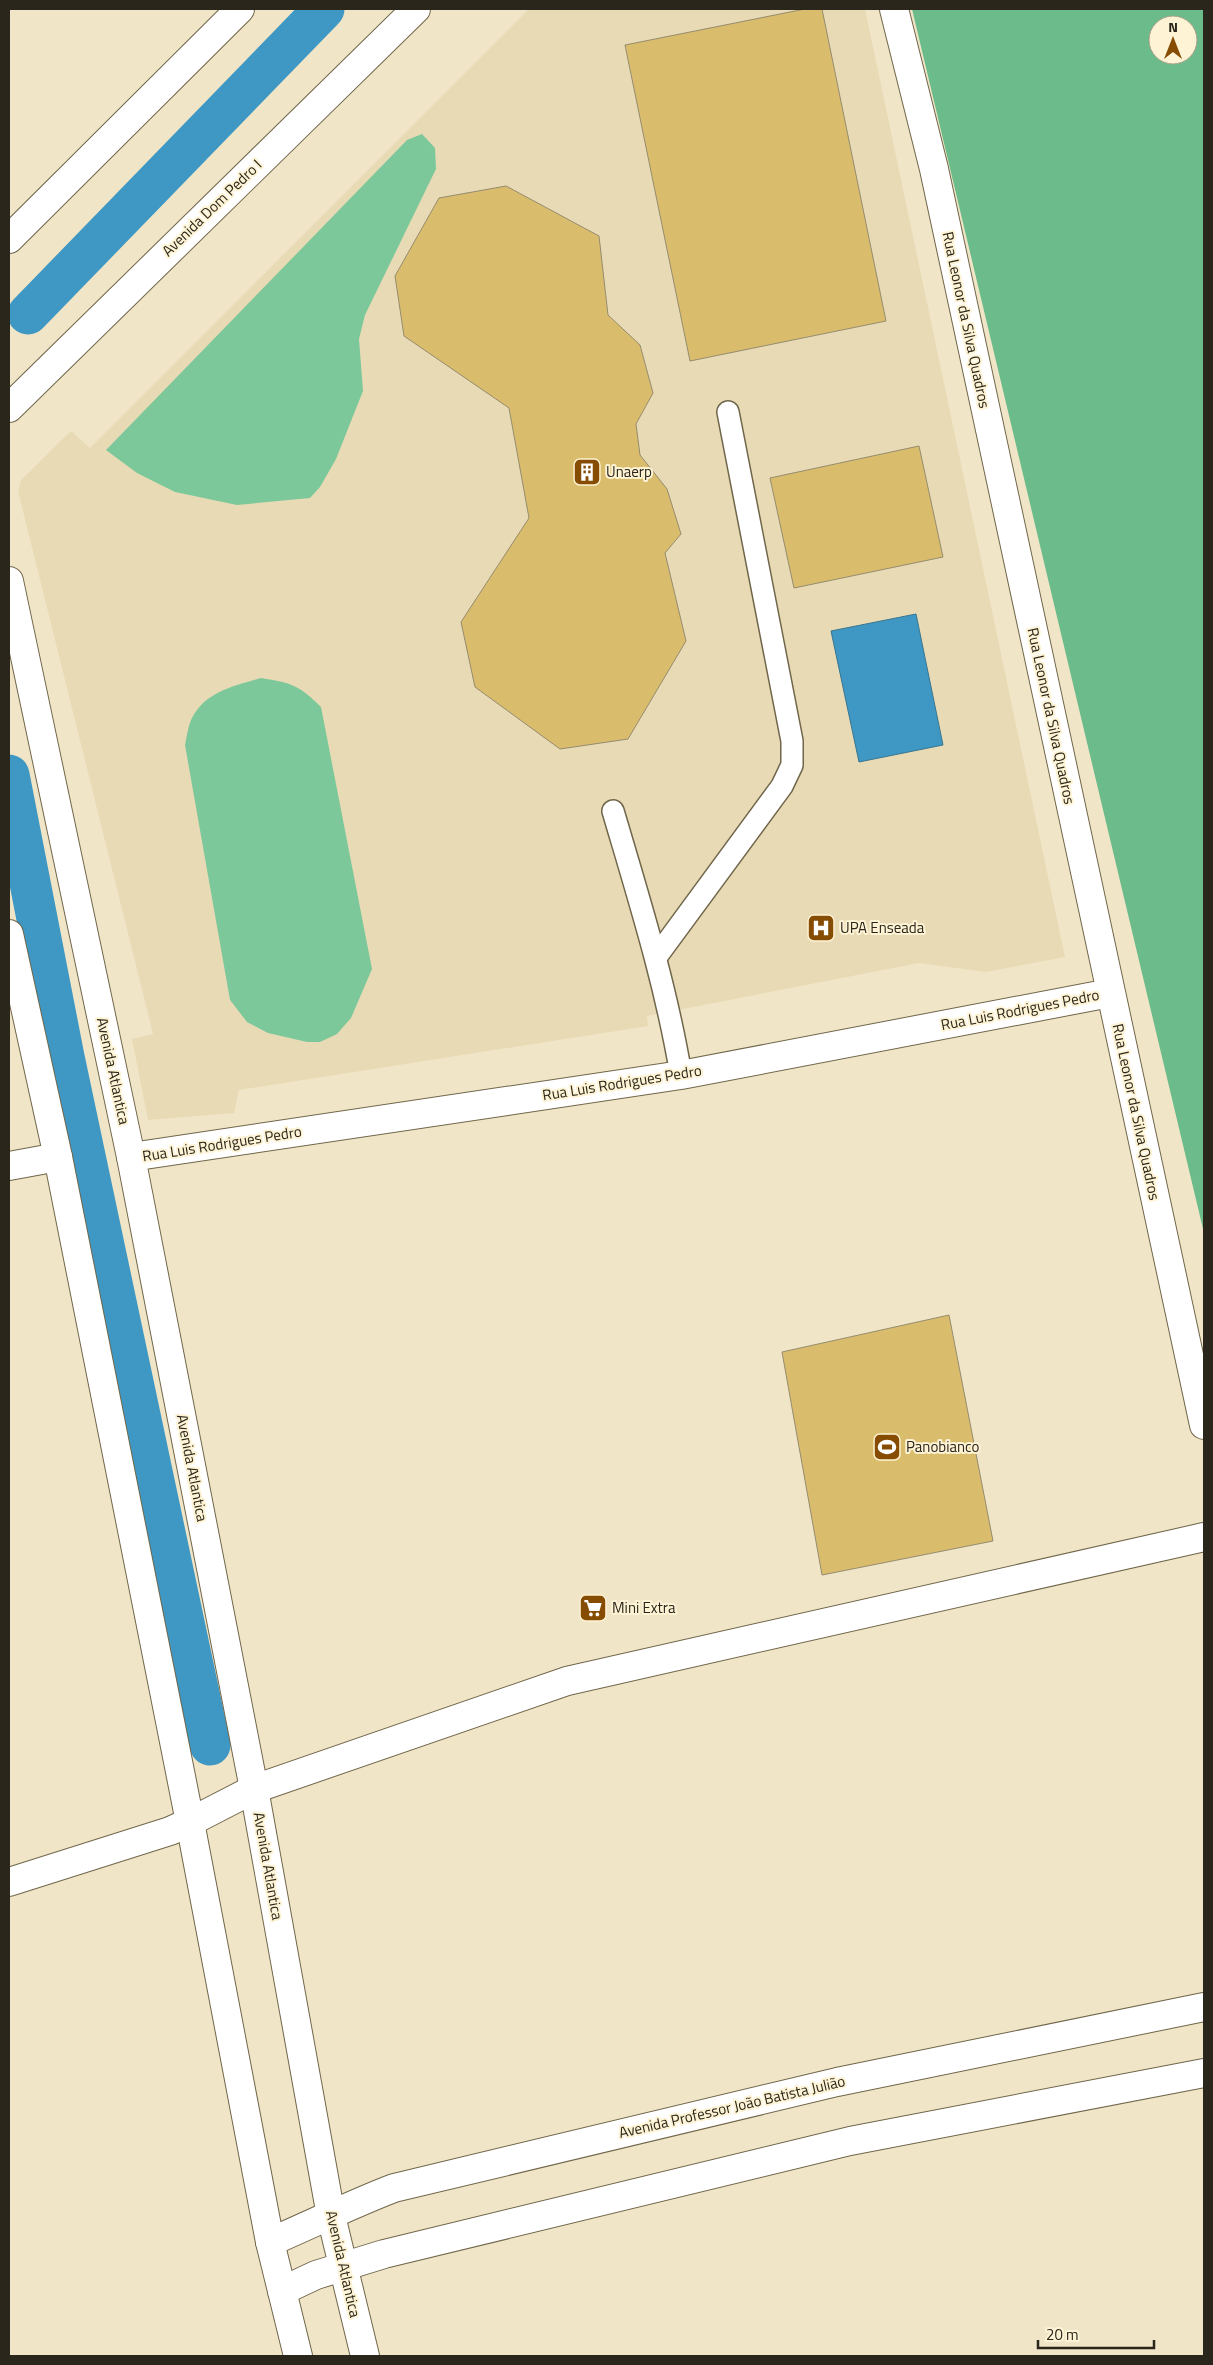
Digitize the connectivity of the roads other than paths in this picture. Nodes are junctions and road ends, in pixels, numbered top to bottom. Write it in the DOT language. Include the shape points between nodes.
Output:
graph roads {
  1 [pos="240,9"];
  2 [pos="416,9"];
  3 [pos="894,9"];
  4 [pos="9,239"];
  5 [pos="9,408"];
  6 [pos="728,412"];
  7 [pos="9,581"];
  8 [pos="613,811"];
  9 [pos="9,934"];
  10 [pos="657,956"];
  11 [pos="1110,993"];
  12 [pos="682,1075"];
  13 [pos="58,1157"];
  14 [pos="131,1157"];
  15 [pos="9,1166"];
  16 [pos="1204,1425"];
  17 [pos="1204,1537"];
  18 [pos="254,1789"];
  19 [pos="190,1822"];
  20 [pos="9,1882"];
  21 [pos="1204,2007"];
  22 [pos="1204,2074"];
  23 [pos="332,2216"];
  24 [pos="270,2242"];
  25 [pos="343,2266"];
  26 [pos="282,2291"];
  27 [pos="298,2356"];
  28 [pos="365,2356"];
  1 -- 4 [label="street"];
  2 -- 5 [label="street, Avenida Dom Pedro I"];
  3 -- 11 [label="street, Rua Leonor da Silva Quadros" via="934,169"];
  6 -- 10 [label="lane" via="792,741 792,765 782,786"];
  7 -- 14 [label="street, Avenida Atlantica"];
  8 -- 10 [label="lane"];
  9 -- 13 [label="street"];
  10 -- 12 [label="lane"];
  11 -- 12 [label="street, Rua Luis Rodrigues Pedro"];
  11 -- 16 [label="street, Rua Leonor da Silva Quadros"];
  12 -- 14 [label="street, Rua Luis Rodrigues Pedro"];
  13 -- 15 [label="street"];
  13 -- 19 [label="street"];
  14 -- 18 [label="street, Avenida Atlantica"];
  17 -- 18 [label="street" via="567,1681"];
  18 -- 19 [label="street"];
  18 -- 23 [label="street, Avenida Atlantica"];
  19 -- 20 [label="street"];
  19 -- 24 [label="street"];
  21 -- 23 [label="street, Avenida Professor João Batista Julião" via="837,2082 414,2183 364,2199"];
  22 -- 25 [label="street" via="850,2141"];
  23 -- 24 [label="street, Avenida Professor João Batista Julião"];
  23 -- 25 [label="street, Avenida Atlantica"];
  24 -- 26 [label="street"];
  25 -- 26 [label="street"];
  25 -- 28 [label="street, Avenida Atlantica"];
  26 -- 27 [label="street"];
}
